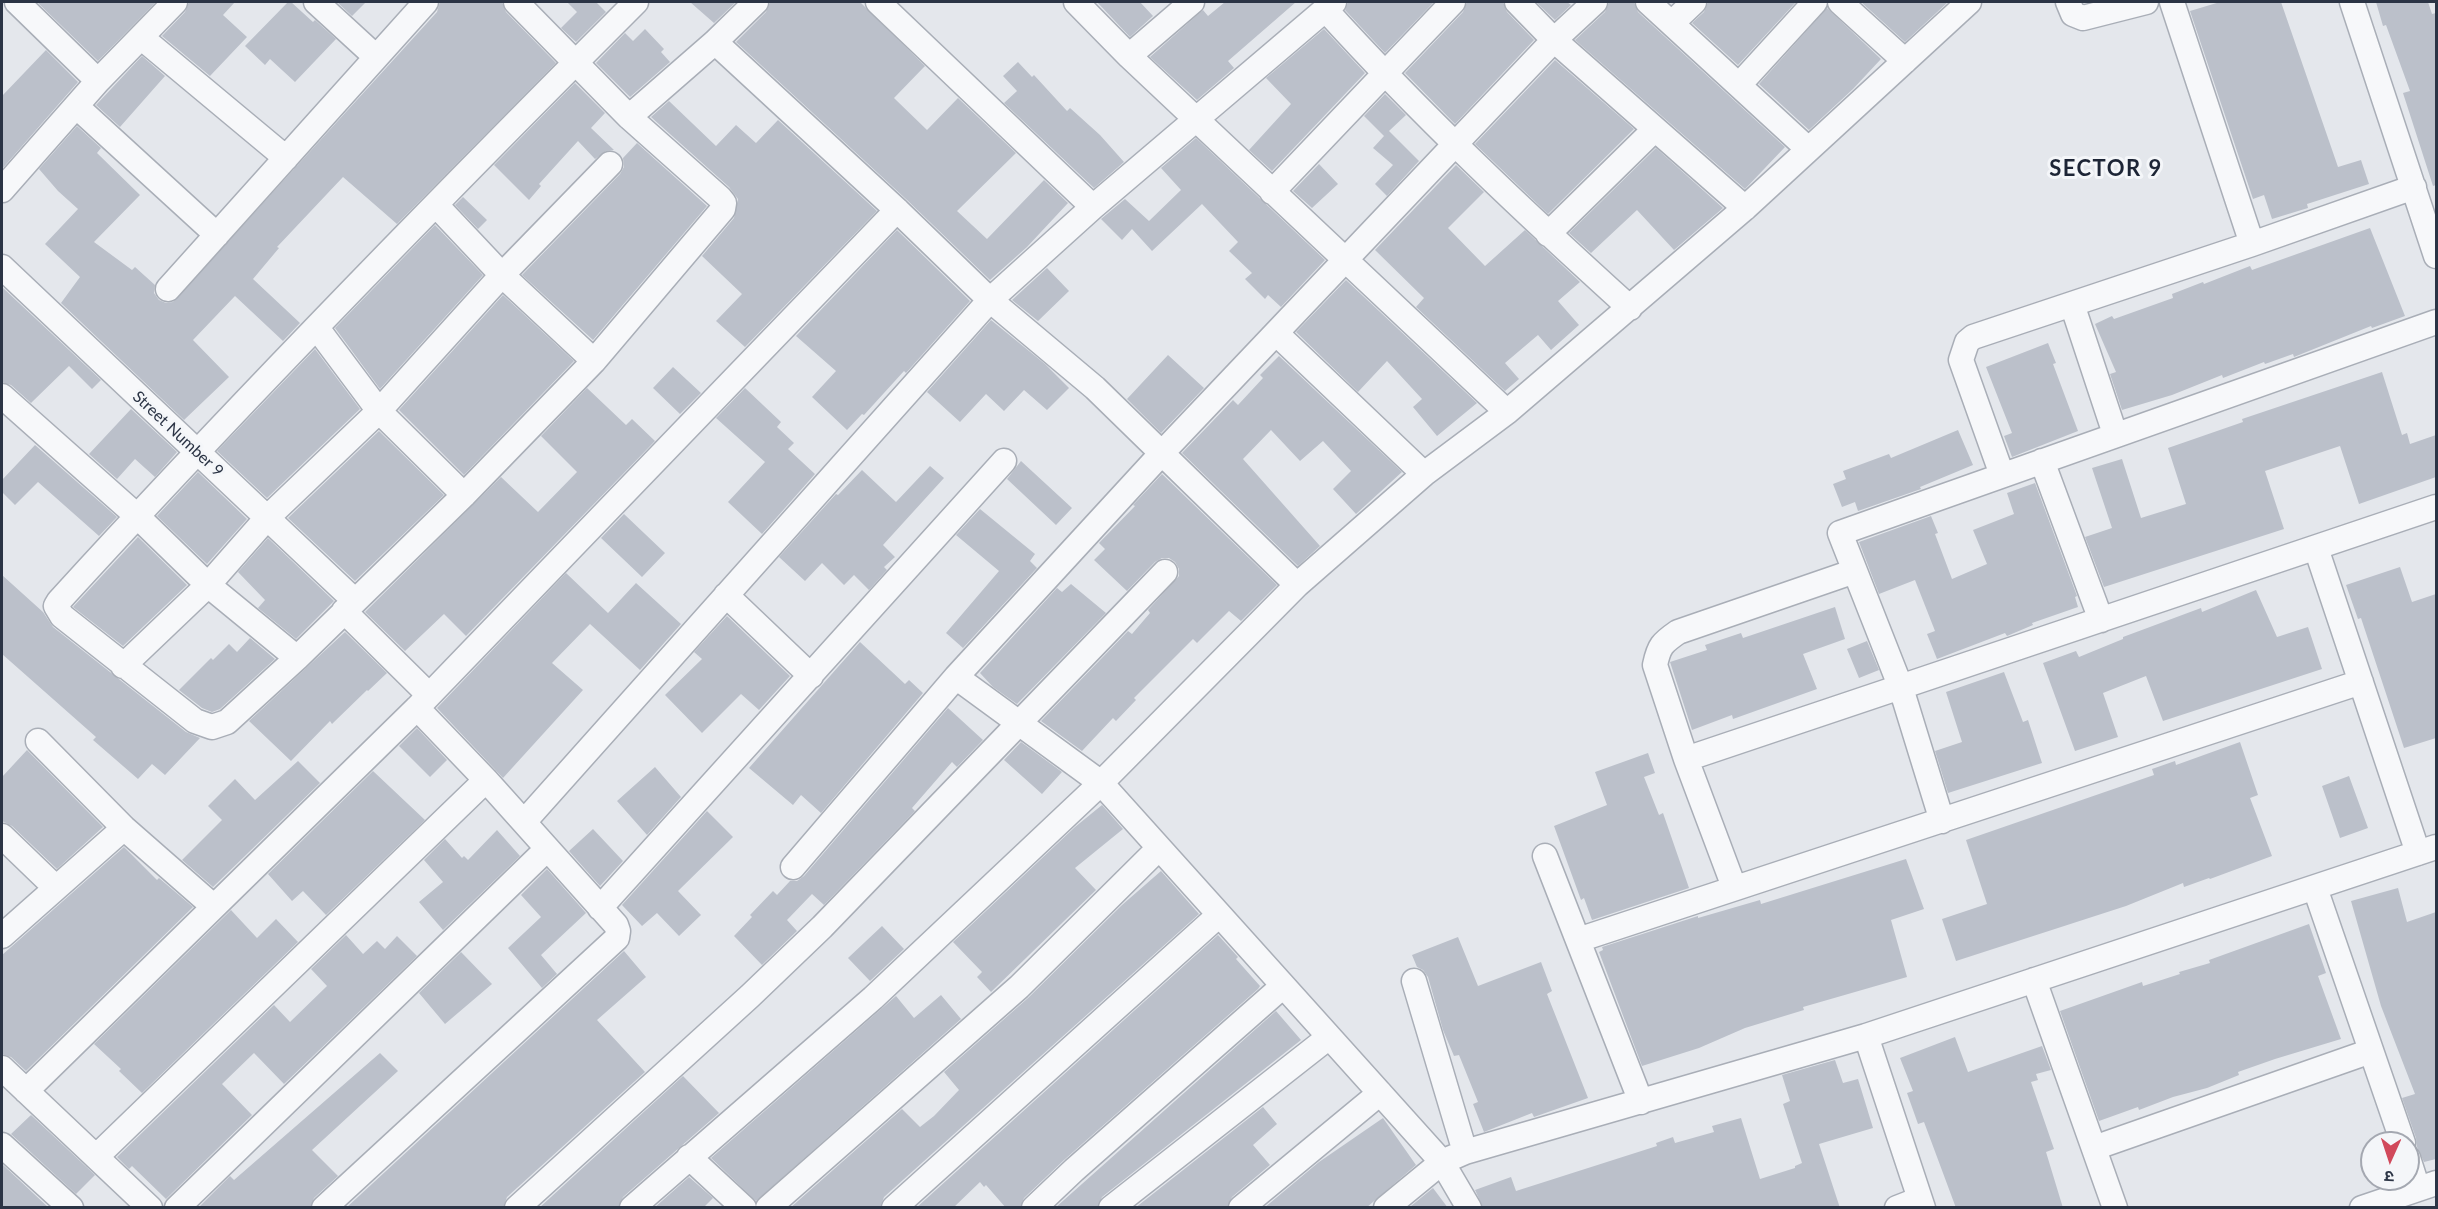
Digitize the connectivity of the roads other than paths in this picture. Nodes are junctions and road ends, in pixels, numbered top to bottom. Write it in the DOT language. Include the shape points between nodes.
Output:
graph roads {
  1 [pos="17,2"];
  2 [pos="175,2"];
  3 [pos="316,2"];
  4 [pos="426,2"];
  5 [pos="516,2"];
  6 [pos="636,2"];
  7 [pos="756,2"];
  8 [pos="878,2"];
  9 [pos="1076,2"];
  10 [pos="1192,2"];
  11 [pos="1453,2"];
  12 [pos="1517,2"];
  13 [pos="1595,2"];
  14 [pos="1648,2"];
  15 [pos="1694,2"];
  16 [pos="1815,2"];
  17 [pos="1840,2"];
  18 [pos="1969,2"];
  19 [pos="2068,2"];
  20 [pos="2146,2"];
  21 [pos="2172,2"];
  22 [pos="2352,2"];
  23 [pos="1320,7"];
  24 [pos="1672,23"];
  25 [pos="142,38"];
  26 [pos="1554,40"];
  27 [pos="715,42"];
  28 [pos="1129,56"];
  29 [pos="376,57"];
  30 [pos="1905,60"];
  31 [pos="576,62"];
  32 [pos="1384,74"];
  33 [pos="98,81"];
  34 [pos="1739,85"];
  35 [pos="76,106"];
  36 [pos="629,117"];
  37 [pos="1196,120"];
  38 [pos="1655,129"];
  39 [pos="1457,145"];
  40 [pos="1808,150"];
  41 [pos="286,158"];
  42 [pos="610,164"];
  43 [pos="2414,187"];
  44 [pos="2,190"];
  45 [pos="1272,192"];
  46 [pos="436,205"];
  47 [pos="1093,207"];
  48 [pos="1746,208"];
  49 [pos="897,210"];
  50 [pos="1548,234"];
  51 [pos="217,235"];
  52 [pos="2252,244"];
  53 [pos="2436,256"];
  54 [pos="1346,262"];
  55 [pos="2,267"];
  56 [pos="502,275"];
  57 [pos="168,289"];
  58 [pos="990,300"];
  59 [pos="2072,304"];
  60 [pos="1629,308"];
  61 [pos="2436,322"];
  62 [pos="317,327"];
  63 [pos="1277,334"];
  64 [pos="594,361"];
  65 [pos="2,396"];
  66 [pos="379,411"];
  67 [pos="1507,412"];
  68 [pos="2115,434"];
  69 [pos="198,452"];
  70 [pos="1161,454"];
  71 [pos="1004,461"];
  72 [pos="2042,461"];
  73 [pos="1425,474"];
  74 [pos="2002,475"];
  75 [pos="464,495"];
  76 [pos="2436,507"];
  77 [pos="137,516"];
  78 [pos="267,518"];
  79 [pos="2316,548"];
  80 [pos="1855,571"];
  81 [pos="1166,572"];
  82 [pos="208,585"];
  83 [pos="1298,585"];
  84 [pos="726,595"];
  85 [pos="350,606"];
  86 [pos="2101,620"];
  87 [pos="297,658"];
  88 [pos="123,666"];
  89 [pos="811,676"];
  90 [pos="956,677"];
  91 [pos="2361,682"];
  92 [pos="1900,688"];
  93 [pos="423,702"];
  94 [pos="1018,724"];
  95 [pos="38,741"];
  96 [pos="1686,759"];
  97 [pos="486,780"];
  98 [pos="1101,783"];
  99 [pos="1942,821"];
  100 [pos="524,822"];
  101 [pos="124,828"];
  102 [pos="2,836"];
  103 [pos="1159,848"];
  104 [pos="547,849"];
  105 [pos="2427,850"];
  106 [pos="1545,855"];
  107 [pos="793,867"];
  108 [pos="1734,887"];
  109 [pos="56,888"];
  110 [pos="2315,888"];
  111 [pos="213,906"];
  112 [pos="600,908"];
  113 [pos="1220,915"];
  114 [pos="2,936"];
  115 [pos="1578,940"];
  116 [pos="2034,980"];
  117 [pos="1414,981"];
  118 [pos="1283,986"];
  119 [pos="1866,1036"];
  120 [pos="1329,1037"];
  121 [pos="2371,1051"];
  122 [pos="2,1068"];
  123 [pos="26,1091"];
  124 [pos="1380,1093"];
  125 [pos="1641,1102"];
  126 [pos="2399,1131"];
  127 [pos="2,1145"];
  128 [pos="2094,1148"];
  129 [pos="1466,1152"];
  130 [pos="96,1157"];
  131 [pos="689,1157"];
  132 [pos="1442,1162"];
  133 [pos="2427,1186"];
  134 [pos="1922,1203"];
  135 [pos="71,1208"];
  136 [pos="150,1208"];
  137 [pos="177,1208"];
  138 [pos="324,1208"];
  139 [pos="517,1208"];
  140 [pos="632,1208"];
  141 [pos="744,1208"];
  142 [pos="768,1208"];
  143 [pos="894,1208"];
  144 [pos="1035,1208"];
  145 [pos="1111,1208"];
  146 [pos="1241,1208"];
  147 [pos="1386,1208"];
  148 [pos="1469,1208"];
  149 [pos="1897,1208"];
  150 [pos="2115,1208"];
  151 [pos="2362,1208"];
  1 -- 33 [label="street"];
  2 -- 25 [label="street"];
  3 -- 29 [label="street"];
  4 -- 29 [label="street"];
  5 -- 31 [label="street"];
  6 -- 31 [label="street"];
  7 -- 27 [label="street"];
  8 -- 47 [label="street"];
  9 -- 28 [label="street"];
  10 -- 28 [label="street"];
  11 -- 32 [label="street"];
  12 -- 26 [label="street"];
  13 -- 26 [label="street"];
  14 -- 24 [label="street"];
  15 -- 24 [label="street"];
  16 -- 34 [label="street"];
  17 -- 30 [label="street"];
  18 -- 30 [label="street"];
  19 -- 20 [label="street" via="2073,14 2083,18"];
  21 -- 52 [label="street"];
  22 -- 43 [label="street"];
  23 -- 32 [label="street"];
  23 -- 37 [label="street"];
  24 -- 34 [label="street"];
  25 -- 33 [label="street"];
  25 -- 41 [label="street"];
  26 -- 38 [label="street"];
  26 -- 39 [label="street"];
  27 -- 36 [label="street"];
  27 -- 49 [label="street"];
  28 -- 37 [label="street"];
  29 -- 41 [label="street"];
  30 -- 40 [label="street"];
  31 -- 36 [label="street"];
  31 -- 46 [label="street"];
  32 -- 39 [label="street"];
  32 -- 45 [label="street"];
  33 -- 35 [label="street"];
  34 -- 40 [label="street"];
  35 -- 44 [label="street"];
  35 -- 51 [label="street"];
  36 -- 64 [label="street" via="724,203 720,215"];
  37 -- 45 [label="street"];
  37 -- 47 [label="street"];
  38 -- 48 [label="street"];
  38 -- 50 [label="street"];
  39 -- 50 [label="street"];
  39 -- 54 [label="street"];
  40 -- 48 [label="street"];
  41 -- 51 [label="street"];
  42 -- 56 [label="street"];
  43 -- 52 [label="street"];
  43 -- 53 [label="street"];
  45 -- 54 [label="street"];
  46 -- 56 [label="street"];
  46 -- 62 [label="street"];
  47 -- 58 [label="street"];
  48 -- 60 [label="street"];
  49 -- 58 [label="street"];
  49 -- 93 [label="street"];
  50 -- 60 [label="street"];
  51 -- 57 [label="street"];
  52 -- 59 [label="street"];
  54 -- 63 [label="street"];
  54 -- 67 [label="street"];
  55 -- 69 [label="street, Street Number 9"];
  56 -- 64 [label="street"];
  56 -- 66 [label="street"];
  58 -- 70 [label="street" via="1095,388"];
  58 -- 84 [label="street"];
  59 -- 68 [label="street"];
  59 -- 74 [label="street" via="1966,342 1961,360"];
  60 -- 67 [label="street"];
  61 -- 68 [label="street"];
  62 -- 66 [label="street"];
  62 -- 69 [label="street"];
  63 -- 70 [label="street"];
  63 -- 73 [label="street"];
  64 -- 75 [label="street"];
  65 -- 77 [label="street"];
  66 -- 75 [label="street"];
  66 -- 78 [label="street"];
  67 -- 73 [label="street"];
  68 -- 72 [label="street"];
  69 -- 77 [label="street"];
  69 -- 78 [label="street, Street Number 9"];
  70 -- 83 [label="street"];
  70 -- 90 [label="street"];
  71 -- 89 [label="street"];
  72 -- 74 [label="street"];
  72 -- 86 [label="street"];
  73 -- 83 [label="street"];
  74 -- 80 [label="street" via="1840,533"];
  75 -- 85 [label="street"];
  76 -- 79 [label="street"];
  77 -- 82 [label="street"];
  77 -- 88 [label="street" via="56,606 62,616"];
  78 -- 82 [label="street"];
  78 -- 85 [label="street, Street Number 9"];
  79 -- 86 [label="street"];
  79 -- 91 [label="street"];
  80 -- 92 [label="street"];
  80 -- 96 [label="street" via="1678,632 1665,640 1658,649 1655,665"];
  81 -- 94 [label="street"];
  82 -- 87 [label="street"];
  82 -- 88 [label="street"];
  83 -- 98 [label="street"];
  84 -- 89 [label="street"];
  84 -- 100 [label="street"];
  85 -- 87 [label="street"];
  85 -- 93 [label="street, Street Number 9"];
  86 -- 92 [label="street"];
  87 -- 88 [label="street" via="227,722 213,727 195,721"];
  89 -- 112 [label="street"];
  90 -- 94 [label="street"];
  90 -- 107 [label="street"];
  91 -- 99 [label="street"];
  91 -- 105 [label="street"];
  92 -- 96 [label="street"];
  92 -- 99 [label="street"];
  93 -- 97 [label="street, Street Number 9"];
  93 -- 111 [label="street"];
  94 -- 98 [label="street"];
  94 -- 139 [label="street" via="822,927"];
  95 -- 101 [label="street"];
  96 -- 108 [label="street"];
  97 -- 100 [label="street, Street Number 9"];
  97 -- 130 [label="street"];
  98 -- 103 [label="street"];
  98 -- 131 [label="street" via="873,998"];
  99 -- 108 [label="street"];
  100 -- 104 [label="street, Street Number 9"];
  101 -- 109 [label="street"];
  101 -- 111 [label="street"];
  102 -- 109 [label="street"];
  103 -- 113 [label="street"];
  103 -- 142 [label="street" via="1019,987"];
  104 -- 112 [label="street, Street Number 9"];
  104 -- 137 [label="street"];
  105 -- 110 [label="street"];
  106 -- 115 [label="street"];
  108 -- 115 [label="street"];
  109 -- 114 [label="street"];
  110 -- 116 [label="street"];
  110 -- 121 [label="street"];
  111 -- 123 [label="street"];
  112 -- 138 [label="street, Street Number 9" via="616,925 613,943"];
  113 -- 118 [label="street"];
  113 -- 143 [label="street"];
  115 -- 125 [label="street"];
  116 -- 119 [label="street"];
  116 -- 128 [label="street"];
  117 -- 129 [label="street"];
  118 -- 120 [label="street"];
  118 -- 144 [label="street"];
  119 -- 125 [label="street"];
  119 -- 134 [label="street"];
  120 -- 124 [label="street"];
  120 -- 145 [label="street"];
  121 -- 126 [label="street"];
  121 -- 128 [label="street"];
  122 -- 123 [label="street"];
  123 -- 130 [label="street"];
  124 -- 132 [label="street"];
  124 -- 146 [label="street"];
  125 -- 129 [label="street"];
  127 -- 135 [label="street"];
  128 -- 150 [label="street"];
  129 -- 132 [label="street"];
  130 -- 136 [label="street"];
  131 -- 140 [label="street"];
  131 -- 141 [label="street"];
  132 -- 147 [label="street"];
  132 -- 148 [label="street"];
  133 -- 151 [label="street"];
  134 -- 149 [label="street"];
}
